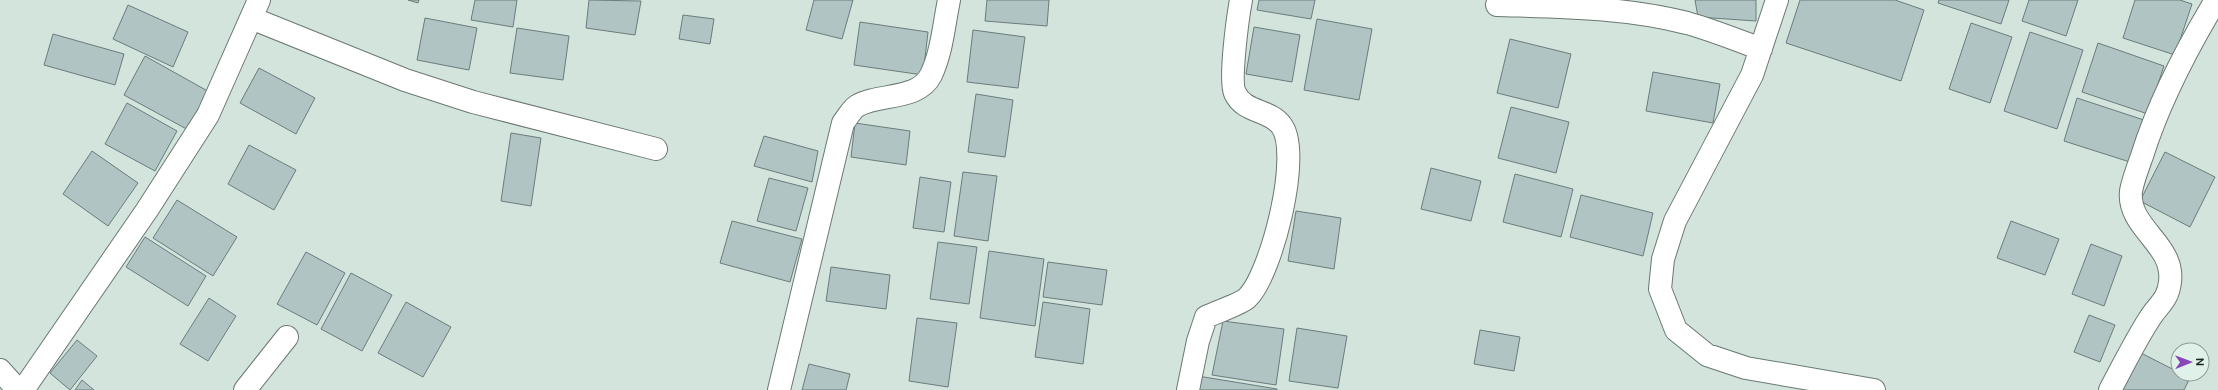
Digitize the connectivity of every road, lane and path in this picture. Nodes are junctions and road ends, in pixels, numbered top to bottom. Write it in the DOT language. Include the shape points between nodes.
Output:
graph roads {
  1 [pos="949,0"];
  2 [pos="1241,0"];
  3 [pos="1777,0"];
  4 [pos="1497,5"];
  5 [pos="2215,6"];
  6 [pos="255,9"];
  7 [pos="1762,49"];
  8 [pos="656,149"];
  9 [pos="287,337"];
  10 [pos="0,370"];
  11 [pos="18,390"];
  12 [pos="23,390"];
  13 [pos="245,390"];
  14 [pos="779,390"];
  15 [pos="1188,390"];
  16 [pos="1874,390"];
  17 [pos="2110,390"];
  1 -- 14 [label="street" via="937,59 930,76 920,87 906,94 875,99 856,107 843,122"];
  2 -- 15 [label="street" via="1235,50 1234,92 1242,104 1270,116 1281,125 1287,137 1288,178 1278,228 1267,263 1248,298 1206,317 1198,341"];
  3 -- 7 [label="street"];
  4 -- 7 [label="street" via="1599,8 1643,14 1688,23"];
  5 -- 17 [label="street" via="2172,80 2148,135 2131,190 2131,206 2138,220 2170,263 2170,281 2167,297 2150,317"];
  6 -- 8 [label="street" via="405,80 473,102"];
  6 -- 12 [label="street" via="208,115 147,210"];
  7 -- 16 [label="street" via="1752,75 1675,221 1663,259 1660,289 1676,330 1707,355 1746,368"];
  9 -- 13 [label="street"];
  10 -- 11 [label="street"];
}
